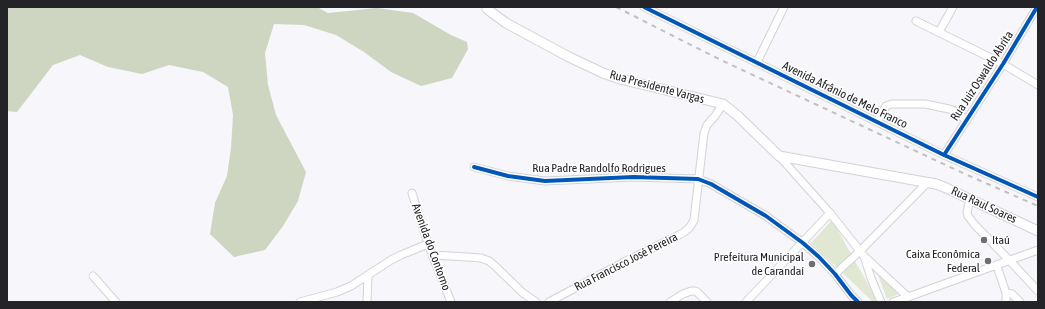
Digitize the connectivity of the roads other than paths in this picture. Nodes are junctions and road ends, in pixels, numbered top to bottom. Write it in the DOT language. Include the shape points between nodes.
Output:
graph roads {
  1 [pos="644,7"];
  2 [pos="784,7"];
  3 [pos="954,7"];
  4 [pos="1037,7"];
  5 [pos="486,8"];
  6 [pos="916,21"];
  7 [pos="939,32"];
  8 [pos="757,62"];
  9 [pos="1003,64"];
  10 [pos="1038,85"];
  11 [pos="723,104"];
  12 [pos="966,120"];
  13 [pos="877,122"];
  14 [pos="944,155"];
  15 [pos="779,156"];
  16 [pos="474,167"];
  17 [pos="698,179"];
  18 [pos="928,182"];
  19 [pos="412,193"];
  20 [pos="1038,197"];
  21 [pos="970,199"];
  22 [pos="830,213"];
  23 [pos="1038,231"];
  24 [pos="802,243"];
  25 [pos="428,244"];
  26 [pos="1038,250"];
  27 [pos="862,253"];
  28 [pos="433,255"];
  29 [pos="1010,261"];
  30 [pos="997,266"];
  31 [pos="835,274"];
  32 [pos="368,275"];
  33 [pos="93,276"];
  34 [pos="1038,291"];
  35 [pos="1006,293"];
  36 [pos="908,297"];
  37 [pos="116,302"];
  38 [pos="300,302"];
  39 [pos="367,302"];
  40 [pos="451,302"];
  41 [pos="536,302"];
  42 [pos="549,302"];
  43 [pos="670,302"];
  44 [pos="707,302"];
  45 [pos="746,302"];
  46 [pos="858,302"];
  47 [pos="881,302"];
  48 [pos="893,302"];
  49 [pos="1006,302"];
  50 [pos="1020,302"];
  1 -- 8 [label="street, Avenida Afrânio de Melo Franco"];
  2 -- 8 [label="street"];
  3 -- 7 [label="street"];
  4 -- 9 [label="street, Rua Juiz Oswaldo Abrita"];
  5 -- 11 [label="main road, Rua Presidente Vargas" via="506,23 603,73"];
  6 -- 7 [label="street"];
  7 -- 9 [label="street"];
  8 -- 13 [label="street, Avenida Afrânio de Melo Franco"];
  9 -- 10 [label="street"];
  9 -- 12 [label="street, Rua Juiz Oswaldo Abrita"];
  11 -- 15 [label="main road, Rua Presidente Vargas"];
  11 -- 17 [label="street" via="704,133"];
  12 -- 13 [label="street" via="949,109 925,104 892,104 886,106"];
  12 -- 14 [label="street, Rua Juiz Oswaldo Abrita"];
  13 -- 14 [label="street, Avenida Afrânio de Melo Franco"];
  14 -- 20 [label="street, Avenida Afrânio de Melo Franco"];
  15 -- 18 [label="main road, Rua Raul Soares"];
  15 -- 22 [label="street"];
  16 -- 17 [label="street, Rua Padre Randolfo Rodrigues" via="508,176 545,181 633,177"];
  17 -- 24 [label="street, Rua Padre Randolfo Rodrigues" via="766,216"];
  17 -- 42 [label="street, Rua Francisco José Pereira" via="694,220 690,228"];
  18 -- 21 [label="main road, Rua Raul Soares"];
  18 -- 27 [label="street"];
  19 -- 25 [label="street, Avenida do Contorno"];
  21 -- 23 [label="main road, Rua Raul Soares"];
  21 -- 29 [label="street" via="968,216"];
  22 -- 24 [label="street"];
  22 -- 27 [label="street"];
  24 -- 31 [label="street, Rua Padre Randolfo Rodrigues"];
  24 -- 45 [label="street"];
  25 -- 28 [label="street, Avenida do Contorno"];
  25 -- 32 [label="street" via="391,260"];
  26 -- 29 [label="street"];
  27 -- 31 [label="street"];
  27 -- 36 [label="street"];
  27 -- 47 [label="street"];
  28 -- 40 [label="street, Avenida do Contorno"];
  28 -- 41 [label="street" via="481,258 489,261"];
  29 -- 30 [label="street"];
  29 -- 34 [label="street"];
  30 -- 35 [label="street"];
  30 -- 36 [label="street"];
  31 -- 46 [label="street, Rua Padre Randolfo Rodrigues"];
  32 -- 38 [label="street" via="337,292"];
  32 -- 39 [label="street"];
  33 -- 37 [label="street"];
  35 -- 49 [label="street"];
  35 -- 50 [label="street" via="1012,294"];
  36 -- 48 [label="street"];
  43 -- 44 [label="street" via="687,292 698,292"];
}
